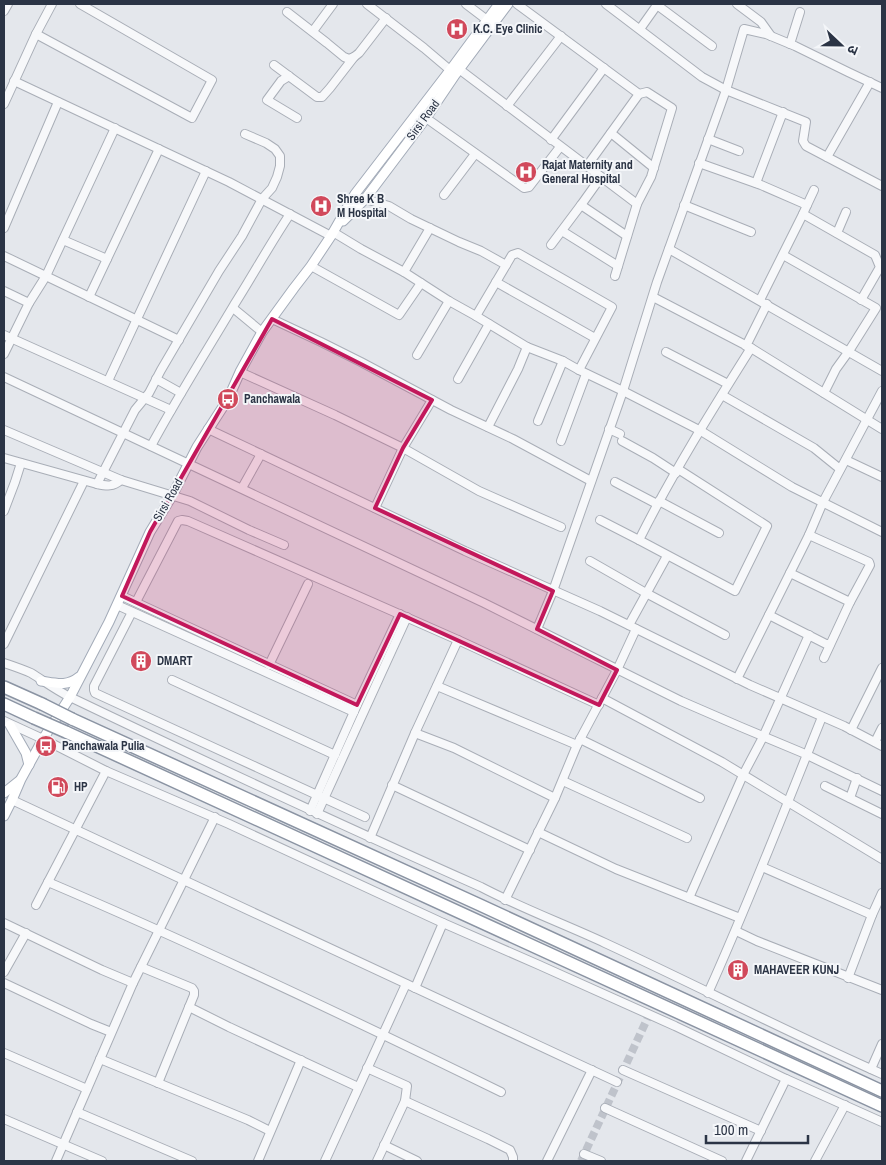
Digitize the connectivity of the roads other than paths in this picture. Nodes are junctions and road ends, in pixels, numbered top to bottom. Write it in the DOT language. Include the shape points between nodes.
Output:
graph roads {
  1 [pos="52,4"];
  2 [pos="80,4"];
  3 [pos="333,4"];
  4 [pos="367,4"];
  5 [pos="466,4"];
  6 [pos="499,4"];
  7 [pos="508,4"];
  8 [pos="518,4"];
  9 [pos="606,4"];
  10 [pos="737,4"];
  11 [pos="287,12"];
  12 [pos="800,12"];
  13 [pos="386,18"];
  14 [pos="487,20"];
  15 [pos="640,29"];
  16 [pos="313,31"];
  17 [pos="36,34"];
  18 [pos="561,36"];
  19 [pos="771,36"];
  20 [pos="790,44"];
  21 [pos="712,46"];
  22 [pos="354,57"];
  23 [pos="274,65"];
  24 [pos="454,68"];
  25 [pos="604,68"];
  26 [pos="289,76"];
  27 [pos="14,81"];
  28 [pos="870,82"];
  29 [pos="882,88"];
  30 [pos="726,90"];
  31 [pos="639,94"];
  32 [pos="58,102"];
  33 [pos="4,104"];
  34 [pos="507,106"];
  35 [pos="783,112"];
  36 [pos="297,118"];
  37 [pos="426,118"];
  38 [pos="115,128"];
  39 [pos="611,133"];
  40 [pos="245,134"];
  41 [pos="708,139"];
  42 [pos="551,140"];
  43 [pos="560,146"];
  44 [pos="159,149"];
  45 [pos="739,150"];
  46 [pos="475,154"];
  47 [pos="827,157"];
  48 [pos="699,163"];
  49 [pos="587,166"];
  50 [pos="654,168"];
  51 [pos="206,171"];
  52 [pos="601,177"];
  53 [pos="756,183"];
  54 [pos="882,186"];
  55 [pos="814,190"];
  56 [pos="444,195"];
  57 [pos="262,199"];
  58 [pos="365,199"];
  59 [pos="637,204"];
  60 [pos="807,204"];
  61 [pos="684,205"];
  62 [pos="581,206"];
  63 [pos="846,212"];
  64 [pos="290,214"];
  65 [pos="803,214"];
  66 [pos="4,228"];
  67 [pos="430,228"];
  68 [pos="562,231"];
  69 [pos="751,232"];
  70 [pos="837,233"];
  71 [pos="332,234"];
  72 [pos="627,236"];
  73 [pos="63,240"];
  74 [pos="551,245"];
  75 [pos="669,249"];
  76 [pos="782,255"];
  77 [pos="4,256"];
  78 [pos="107,260"];
  79 [pos="506,265"];
  80 [pos="311,266"];
  81 [pos="618,266"];
  82 [pos="404,272"];
  83 [pos="46,276"];
  84 [pos="615,276"];
  85 [pos="496,282"];
  86 [pos="421,283"];
  87 [pos="4,291"];
  88 [pos="89,297"];
  89 [pos="653,297"];
  90 [pos="861,300"];
  91 [pos="449,301"];
  92 [pos="764,302"];
  93 [pos="29,303"];
  94 [pos="233,308"];
  95 [pos="476,316"];
  96 [pos="272,319"];
  97 [pos="137,320"];
  98 [pos="489,324"];
  99 [pos="262,332"];
  100 [pos="8,337"];
  101 [pos="595,338"];
  102 [pos="179,340"];
  103 [pos="527,347"];
  104 [pos="749,347"];
  105 [pos="849,351"];
  106 [pos="666,352"];
  107 [pos="4,354"];
  108 [pos="417,355"];
  109 [pos="564,361"];
  110 [pos="882,371"];
  111 [pos="240,372"];
  112 [pos="583,372"];
  113 [pos="4,377"];
  114 [pos="156,379"];
  115 [pos="458,379"];
  116 [pos="108,381"];
  117 [pos="728,384"];
  118 [pos="623,391"];
  119 [pos="882,391"];
  120 [pos="181,393"];
  121 [pos="824,393"];
  122 [pos="722,395"];
  123 [pos="145,398"];
  124 [pos="432,400"];
  125 [pos="171,410"];
  126 [pos="867,420"];
  127 [pos="538,421"];
  128 [pos="488,427"];
  129 [pos="208,428"];
  130 [pos="609,429"];
  131 [pos="882,429"];
  132 [pos="4,430"];
  133 [pos="701,431"];
  134 [pos="123,433"];
  135 [pos="561,441"];
  136 [pos="151,446"];
  137 [pos="403,448"];
  138 [pos="261,454"];
  139 [pos="4,458"];
  140 [pos="846,460"];
  141 [pos="20,463"];
  142 [pos="189,464"];
  143 [pos="840,469"];
  144 [pos="677,471"];
  145 [pos="102,472"];
  146 [pos="882,477"];
  147 [pos="121,480"];
  148 [pos="84,481"];
  149 [pos="591,481"];
  150 [pos="615,482"];
  151 [pos="97,484"];
  152 [pos="242,488"];
  153 [pos="172,496"];
  154 [pos="6,501"];
  155 [pos="658,502"];
  156 [pos="823,502"];
  157 [pos="374,508"];
  158 [pos="4,510"];
  159 [pos="600,520"];
  160 [pos="561,527"];
  161 [pos="882,532"];
  162 [pos="720,533"];
  163 [pos="809,535"];
  164 [pos="639,540"];
  165 [pos="284,545"];
  166 [pos="667,556"];
  167 [pos="590,561"];
  168 [pos="790,573"];
  169 [pos="308,584"];
  170 [pos="553,591"];
  171 [pos="646,593"];
  172 [pos="122,596"];
  173 [pos="136,602"];
  174 [pos="850,602"];
  175 [pos="117,605"];
  176 [pos="132,612"];
  177 [pos="769,615"];
  178 [pos="404,616"];
  179 [pos="628,625"];
  180 [pos="537,629"];
  181 [pos="636,629"];
  182 [pos="809,635"];
  183 [pos="725,636"];
  184 [pos="458,640"];
  185 [pos="4,644"];
  186 [pos="830,644"];
  187 [pos="824,658"];
  188 [pos="4,663"];
  189 [pos="269,665"];
  190 [pos="617,670"];
  191 [pos="881,672"];
  192 [pos="82,673"];
  193 [pos="737,679"];
  194 [pos="172,680"];
  195 [pos="41,681"];
  196 [pos="437,686"];
  197 [pos="4,687"];
  198 [pos="70,697"];
  199 [pos="780,698"];
  200 [pos="600,702"];
  201 [pos="4,704"];
  202 [pos="355,709"];
  203 [pos="822,717"];
  204 [pos="7,723"];
  205 [pos="882,728"];
  206 [pos="851,730"];
  207 [pos="415,733"];
  208 [pos="763,737"];
  209 [pos="43,739"];
  210 [pos="579,742"];
  211 [pos="878,744"];
  212 [pos="807,755"];
  213 [pos="335,756"];
  214 [pos="29,765"];
  215 [pos="106,771"];
  216 [pos="743,774"];
  217 [pos="857,778"];
  218 [pos="21,779"];
  219 [pos="563,781"];
  220 [pos="392,786"];
  221 [pos="825,786"];
  222 [pos="882,790"];
  223 [pos="4,793"];
  224 [pos="321,796"];
  225 [pos="555,798"];
  226 [pos="700,798"];
  227 [pos="850,798"];
  228 [pos="12,800"];
  229 [pos="788,802"];
  230 [pos="314,812"];
  231 [pos="882,814"];
  232 [pos="4,816"];
  233 [pos="365,817"];
  234 [pos="215,818"];
  235 [pos="75,830"];
  236 [pos="538,832"];
  237 [pos="370,838"];
  238 [pos="687,838"];
  239 [pos="530,850"];
  240 [pos="882,859"];
  241 [pos="762,867"];
  242 [pos="184,880"];
  243 [pos="48,882"];
  244 [pos="882,893"];
  245 [pos="689,898"];
  246 [pos="505,900"];
  247 [pos="36,905"];
  248 [pos="872,915"];
  249 [pos="740,918"];
  250 [pos="443,922"];
  251 [pos="4,923"];
  252 [pos="159,930"];
  253 [pos="736,931"];
  254 [pos="26,934"];
  255 [pos="141,967"];
  256 [pos="4,972"];
  257 [pos="848,978"];
  258 [pos="4,983"];
  259 [pos="133,983"];
  260 [pos="406,984"];
  261 [pos="415,988"];
  262 [pos="882,990"];
  263 [pos="708,993"];
  264 [pos="189,1007"];
  265 [pos="111,1032"];
  266 [pos="382,1034"];
  267 [pos="882,1044"];
  268 [pos="4,1053"];
  269 [pos="100,1059"];
  270 [pos="301,1060"];
  271 [pos="367,1068"];
  272 [pos="871,1069"];
  273 [pos="592,1070"];
  274 [pos="623,1070"];
  275 [pos="882,1074"];
  276 [pos="786,1079"];
  277 [pos="617,1082"];
  278 [pos="158,1083"];
  279 [pos="358,1087"];
  280 [pos="87,1089"];
  281 [pos="882,1091"];
  282 [pos="501,1092"];
  283 [pos="404,1101"];
  284 [pos="845,1105"];
  285 [pos="882,1106"];
  286 [pos="605,1108"];
  287 [pos="77,1112"];
  288 [pos="4,1119"];
  289 [pos="882,1122"];
  290 [pos="270,1130"];
  291 [pos="760,1131"];
  292 [pos="63,1144"];
  293 [pos="384,1145"];
  294 [pos="584,1154"];
  295 [pos="56,1161"];
  296 [pos="102,1161"];
  297 [pos="192,1161"];
  298 [pos="258,1161"];
  299 [pos="325,1161"];
  300 [pos="377,1161"];
  301 [pos="417,1161"];
  302 [pos="513,1161"];
  303 [pos="547,1161"];
  304 [pos="601,1161"];
  305 [pos="722,1161"];
  306 [pos="746,1161"];
  307 [pos="815,1161"];
  1 -- 17 [label="street"];
  2 -- 17 [label="street" via="212,80 192,118"];
  3 -- 16 [label="street"];
  4 -- 13 [label="street"];
  5 -- 14 [label="street"];
  6 -- 14 [label="main road, Sirsi Road"];
  7 -- 24 [label="main road, Sirsi Road"];
  8 -- 18 [label="street"];
  9 -- 15 [label="street"];
  10 -- 19 [label="street" via="761,22"];
  11 -- 16 [label="street"];
  12 -- 20 [label="street"];
  13 -- 22 [label="street"];
  13 -- 24 [label="street"];
  14 -- 24 [label="main road, Sirsi Road"];
  15 -- 21 [label="street" via="657,5"];
  15 -- 30 [label="street" via="702,77"];
  16 -- 22 [label="street" via="344,57"];
  17 -- 27 [label="street"];
  18 -- 25 [label="street"];
  18 -- 34 [label="street"];
  19 -- 20 [label="street"];
  19 -- 30 [label="street" via="744,29"];
  20 -- 28 [label="street"];
  22 -- 26 [label="street" via="322,97 316,97"];
  23 -- 26 [label="street"];
  24 -- 34 [label="street"];
  24 -- 37 [label="main road, Sirsi Road"];
  24 -- 71 [label="main road, Sirsi Road" via="355,194"];
  25 -- 31 [label="street"];
  25 -- 42 [label="street"];
  26 -- 36 [label="street" via="281,81 267,100"];
  27 -- 32 [label="street"];
  27 -- 33 [label="street"];
  28 -- 29 [label="street"];
  28 -- 47 [label="street"];
  30 -- 35 [label="street"];
  30 -- 41 [label="street"];
  31 -- 39 [label="street"];
  31 -- 50 [label="street" via="648,92 672,108"];
  32 -- 38 [label="street"];
  32 -- 66 [label="street"];
  34 -- 42 [label="street"];
  35 -- 47 [label="street" via="806,122 803,142"];
  35 -- 53 [label="street"];
  37 -- 46 [label="street"];
  37 -- 58 [label="main road, Sirsi Road"];
  38 -- 44 [label="street"];
  38 -- 73 [label="street"];
  39 -- 49 [label="street"];
  39 -- 50 [label="street"];
  40 -- 57 [label="street" via="276,149 280,156 277,177"];
  41 -- 45 [label="street"];
  41 -- 48 [label="street"];
  42 -- 43 [label="street"];
  43 -- 46 [label="street" via="529,187 524,188"];
  43 -- 49 [label="street"];
  44 -- 51 [label="street"];
  44 -- 78 [label="street"];
  46 -- 56 [label="street"];
  47 -- 54 [label="street"];
  48 -- 53 [label="street"];
  48 -- 61 [label="street"];
  49 -- 52 [label="street"];
  50 -- 59 [label="street"];
  51 -- 57 [label="street"];
  51 -- 97 [label="street"];
  52 -- 59 [label="street"];
  52 -- 62 [label="street"];
  53 -- 60 [label="street"];
  55 -- 60 [label="street"];
  57 -- 64 [label="street"];
  57 -- 102 [label="street"];
  58 -- 67 [label="street" via="389,206"];
  58 -- 71 [label="main road, Sirsi Road"];
  59 -- 72 [label="street"];
  60 -- 65 [label="street"];
  61 -- 69 [label="street"];
  61 -- 75 [label="street"];
  62 -- 68 [label="street"];
  62 -- 72 [label="street"];
  63 -- 70 [label="street"];
  64 -- 71 [label="street"];
  64 -- 94 [label="street"];
  65 -- 70 [label="street"];
  65 -- 76 [label="street"];
  67 -- 79 [label="street"];
  67 -- 82 [label="street"];
  68 -- 74 [label="street"];
  68 -- 81 [label="street"];
  70 -- 90 [label="street" via="875,255 880,267"];
  71 -- 80 [label="main road, Sirsi Road"];
  71 -- 82 [label="street"];
  72 -- 81 [label="street"];
  73 -- 78 [label="street"];
  73 -- 83 [label="street"];
  75 -- 89 [label="street"];
  75 -- 92 [label="street"];
  76 -- 90 [label="street"];
  76 -- 92 [label="street"];
  77 -- 83 [label="street"];
  78 -- 88 [label="street"];
  79 -- 85 [label="street"];
  79 -- 101 [label="street" via="512,255 518,253 612,307"];
  80 -- 86 [label="street" via="399,315"];
  80 -- 96 [label="main road, Sirsi Road"];
  81 -- 84 [label="street"];
  82 -- 86 [label="street"];
  83 -- 88 [label="street"];
  83 -- 93 [label="street"];
  85 -- 95 [label="street"];
  85 -- 101 [label="street"];
  86 -- 91 [label="street"];
  87 -- 93 [label="street"];
  88 -- 97 [label="street"];
  89 -- 104 [label="street"];
  89 -- 118 [label="street"];
  90 -- 105 [label="street" via="876,308"];
  91 -- 95 [label="street"];
  91 -- 108 [label="street"];
  92 -- 104 [label="street"];
  92 -- 105 [label="street"];
  93 -- 100 [label="street"];
  94 -- 99 [label="street"];
  94 -- 120 [label="street"];
  95 -- 98 [label="street"];
  96 -- 99 [label="main road, Sirsi Road"];
  96 -- 124 [label="street"];
  97 -- 102 [label="street"];
  97 -- 116 [label="street"];
  98 -- 103 [label="street"];
  98 -- 115 [label="street"];
  99 -- 111 [label="main road, Sirsi Road"];
  100 -- 107 [label="street"];
  100 -- 116 [label="street"];
  101 -- 112 [label="street"];
  102 -- 114 [label="street"];
  103 -- 109 [label="street"];
  103 -- 128 [label="street"];
  104 -- 117 [label="street"];
  104 -- 121 [label="street"];
  105 -- 110 [label="street"];
  105 -- 121 [label="street"];
  106 -- 117 [label="street"];
  109 -- 112 [label="street"];
  109 -- 127 [label="street"];
  111 -- 129 [label="main road, Sirsi Road" via="228,399"];
  111 -- 137 [label="street"];
  112 -- 118 [label="street"];
  112 -- 135 [label="street"];
  113 -- 134 [label="street"];
  114 -- 120 [label="street"];
  114 -- 123 [label="street"];
  116 -- 123 [label="street"];
  117 -- 122 [label="street"];
  118 -- 130 [label="street"];
  118 -- 133 [label="street"];
  119 -- 126 [label="street"];
  120 -- 125 [label="street"];
  121 -- 126 [label="street"];
  122 -- 133 [label="street"];
  122 -- 143 [label="street" via="814,448"];
  123 -- 125 [label="street"];
  123 -- 134 [label="street"];
  124 -- 128 [label="street"];
  124 -- 137 [label="street"];
  125 -- 136 [label="street"];
  126 -- 131 [label="street"];
  126 -- 140 [label="street"];
  128 -- 149 [label="street"];
  129 -- 138 [label="street"];
  129 -- 142 [label="main road, Sirsi Road"];
  130 -- 144 [label="street"];
  130 -- 149 [label="street"];
  132 -- 145 [label="street"];
  133 -- 144 [label="street"];
  133 -- 156 [label="street" via="792,487"];
  134 -- 136 [label="street"];
  134 -- 145 [label="street"];
  136 -- 142 [label="street"];
  137 -- 157 [label="street"];
  137 -- 160 [label="street" via="479,490"];
  138 -- 152 [label="street"];
  138 -- 157 [label="street"];
  139 -- 141 [label="street"];
  140 -- 143 [label="street"];
  140 -- 146 [label="street"];
  141 -- 148 [label="street"];
  141 -- 154 [label="street"];
  142 -- 152 [label="street"];
  142 -- 153 [label="main road, Sirsi Road"];
  143 -- 156 [label="street"];
  144 -- 155 [label="street"];
  144 -- 166 [label="street" via="766,526 735,591"];
  145 -- 147 [label="street"];
  145 -- 151 [label="street"];
  147 -- 151 [label="street" via="109,486"];
  147 -- 153 [label="street"];
  148 -- 151 [label="street"];
  148 -- 185 [label="street"];
  149 -- 170 [label="street"];
  150 -- 155 [label="street"];
  152 -- 180 [label="street"];
  153 -- 165 [label="street" via="190,501"];
  153 -- 172 [label="main road, Sirsi Road" via="150,532"];
  154 -- 158 [label="street"];
  155 -- 162 [label="street"];
  155 -- 164 [label="street"];
  156 -- 161 [label="street"];
  156 -- 163 [label="street"];
  157 -- 170 [label="street"];
  159 -- 164 [label="street"];
  163 -- 168 [label="street"];
  163 -- 174 [label="street" via="870,565"];
  164 -- 166 [label="street"];
  166 -- 171 [label="street"];
  167 -- 171 [label="street"];
  168 -- 174 [label="street"];
  168 -- 177 [label="street"];
  169 -- 189 [label="street"];
  170 -- 179 [label="street"];
  170 -- 180 [label="street"];
  171 -- 179 [label="street"];
  171 -- 183 [label="street"];
  172 -- 173 [label="street"];
  172 -- 175 [label="main road, Sirsi Road"];
  173 -- 178 [label="street" via="178,522 182,520"];
  173 -- 189 [label="street"];
  174 -- 186 [label="street"];
  175 -- 176 [label="street"];
  175 -- 192 [label="main road, Sirsi Road"];
  176 -- 202 [label="street"];
  176 -- 224 [label="street" via="94,686 95,693"];
  177 -- 182 [label="street"];
  177 -- 193 [label="street"];
  178 -- 184 [label="street"];
  178 -- 202 [label="street"];
  178 -- 224 [label="street"];
  179 -- 181 [label="street"];
  180 -- 190 [label="street"];
  181 -- 190 [label="street"];
  181 -- 193 [label="street"];
  182 -- 186 [label="street"];
  182 -- 199 [label="street"];
  184 -- 196 [label="street"];
  184 -- 200 [label="street"];
  186 -- 187 [label="street"];
  188 -- 195 [label="street" via="25,670"];
  189 -- 202 [label="street"];
  190 -- 200 [label="street"];
  190 -- 208 [label="street"];
  191 -- 206 [label="street"];
  192 -- 195 [label="main road" via="63,684"];
  192 -- 198 [label="main road, Sirsi Road"];
  193 -- 199 [label="street"];
  194 -- 213 [label="street"];
  195 -- 198 [label="street"];
  196 -- 207 [label="street"];
  196 -- 210 [label="street"];
  197 -- 281 [label="highway, bridge"];
  198 -- 209 [label="main road, Sirsi Road"];
  198 -- 230 [label="street"];
  199 -- 203 [label="street"];
  199 -- 208 [label="street"];
  200 -- 210 [label="street"];
  200 -- 216 [label="street"];
  201 -- 285 [label="highway, bridge"];
  202 -- 213 [label="street"];
  203 -- 206 [label="street"];
  203 -- 212 [label="street"];
  204 -- 209 [label="street"];
  204 -- 214 [label="main road" via="26,753"];
  205 -- 211 [label="street"];
  206 -- 211 [label="street"];
  207 -- 220 [label="street"];
  207 -- 225 [label="street" via="454,748"];
  208 -- 212 [label="street"];
  208 -- 216 [label="street"];
  209 -- 214 [label="main road, Sirsi Road"];
  209 -- 215 [label="street"];
  210 -- 219 [label="street"];
  210 -- 226 [label="street"];
  212 -- 217 [label="street"];
  212 -- 229 [label="street"];
  213 -- 224 [label="street"];
  214 -- 218 [label="main road, Sirsi Road"];
  215 -- 234 [label="street"];
  215 -- 235 [label="street"];
  216 -- 229 [label="street"];
  216 -- 245 [label="street"];
  217 -- 222 [label="street"];
  217 -- 227 [label="street"];
  218 -- 223 [label="main road, Sirsi Road"];
  218 -- 228 [label="main road, Sirsi Road"];
  219 -- 225 [label="street"];
  219 -- 238 [label="street"];
  220 -- 237 [label="street"];
  220 -- 239 [label="street"];
  221 -- 227 [label="street"];
  224 -- 230 [label="street"];
  224 -- 233 [label="street"];
  225 -- 236 [label="street"];
  227 -- 231 [label="street"];
  228 -- 232 [label="main road, Sirsi Road"];
  228 -- 235 [label="street"];
  229 -- 240 [label="street"];
  229 -- 241 [label="street"];
  230 -- 237 [label="street"];
  234 -- 242 [label="street"];
  234 -- 250 [label="street"];
  235 -- 242 [label="street"];
  235 -- 243 [label="street"];
  236 -- 239 [label="street"];
  236 -- 245 [label="street" via="616,869"];
  237 -- 246 [label="street"];
  239 -- 246 [label="street"];
  241 -- 248 [label="street"];
  241 -- 249 [label="street"];
  242 -- 252 [label="street"];
  242 -- 260 [label="street"];
  243 -- 247 [label="street"];
  243 -- 252 [label="street"];
  244 -- 248 [label="street"];
  245 -- 249 [label="street"];
  246 -- 263 [label="street" via="605,943"];
  248 -- 257 [label="street"];
  249 -- 253 [label="street"];
  250 -- 261 [label="street"];
  250 -- 276 [label="street"];
  251 -- 254 [label="street"];
  252 -- 255 [label="street"];
  252 -- 266 [label="street"];
  253 -- 257 [label="street"];
  253 -- 263 [label="street"];
  254 -- 256 [label="street"];
  254 -- 259 [label="street"];
  255 -- 259 [label="street"];
  255 -- 264 [label="street" via="192,988 194,995"];
  257 -- 262 [label="street"];
  258 -- 265 [label="street"];
  259 -- 265 [label="street"];
  260 -- 261 [label="street"];
  260 -- 266 [label="street"];
  261 -- 273 [label="street"];
  263 -- 272 [label="street"];
  264 -- 270 [label="street"];
  264 -- 278 [label="street"];
  265 -- 269 [label="street"];
  266 -- 271 [label="street"];
  266 -- 282 [label="street"];
  267 -- 272 [label="street"];
  268 -- 280 [label="street"];
  269 -- 278 [label="street"];
  269 -- 280 [label="street"];
  270 -- 279 [label="street"];
  270 -- 290 [label="street"];
  271 -- 279 [label="street"];
  271 -- 283 [label="street" via="408,1086"];
  272 -- 275 [label="street"];
  273 -- 277 [label="street"];
  273 -- 303 [label="street"];
  274 -- 291 [label="street"];
  276 -- 284 [label="street"];
  276 -- 291 [label="street"];
  278 -- 290 [label="street"];
  279 -- 299 [label="street"];
  280 -- 287 [label="street"];
  283 -- 293 [label="street"];
  283 -- 302 [label="street" via="510,1150"];
  284 -- 289 [label="street"];
  284 -- 307 [label="street"];
  286 -- 305 [label="street"];
  287 -- 292 [label="street"];
  287 -- 297 [label="street"];
  288 -- 292 [label="street"];
  290 -- 298 [label="street"];
  291 -- 306 [label="street"];
  292 -- 295 [label="street"];
  292 -- 296 [label="street"];
  293 -- 300 [label="street"];
  293 -- 301 [label="street"];
  294 -- 304 [label="street"];
}
